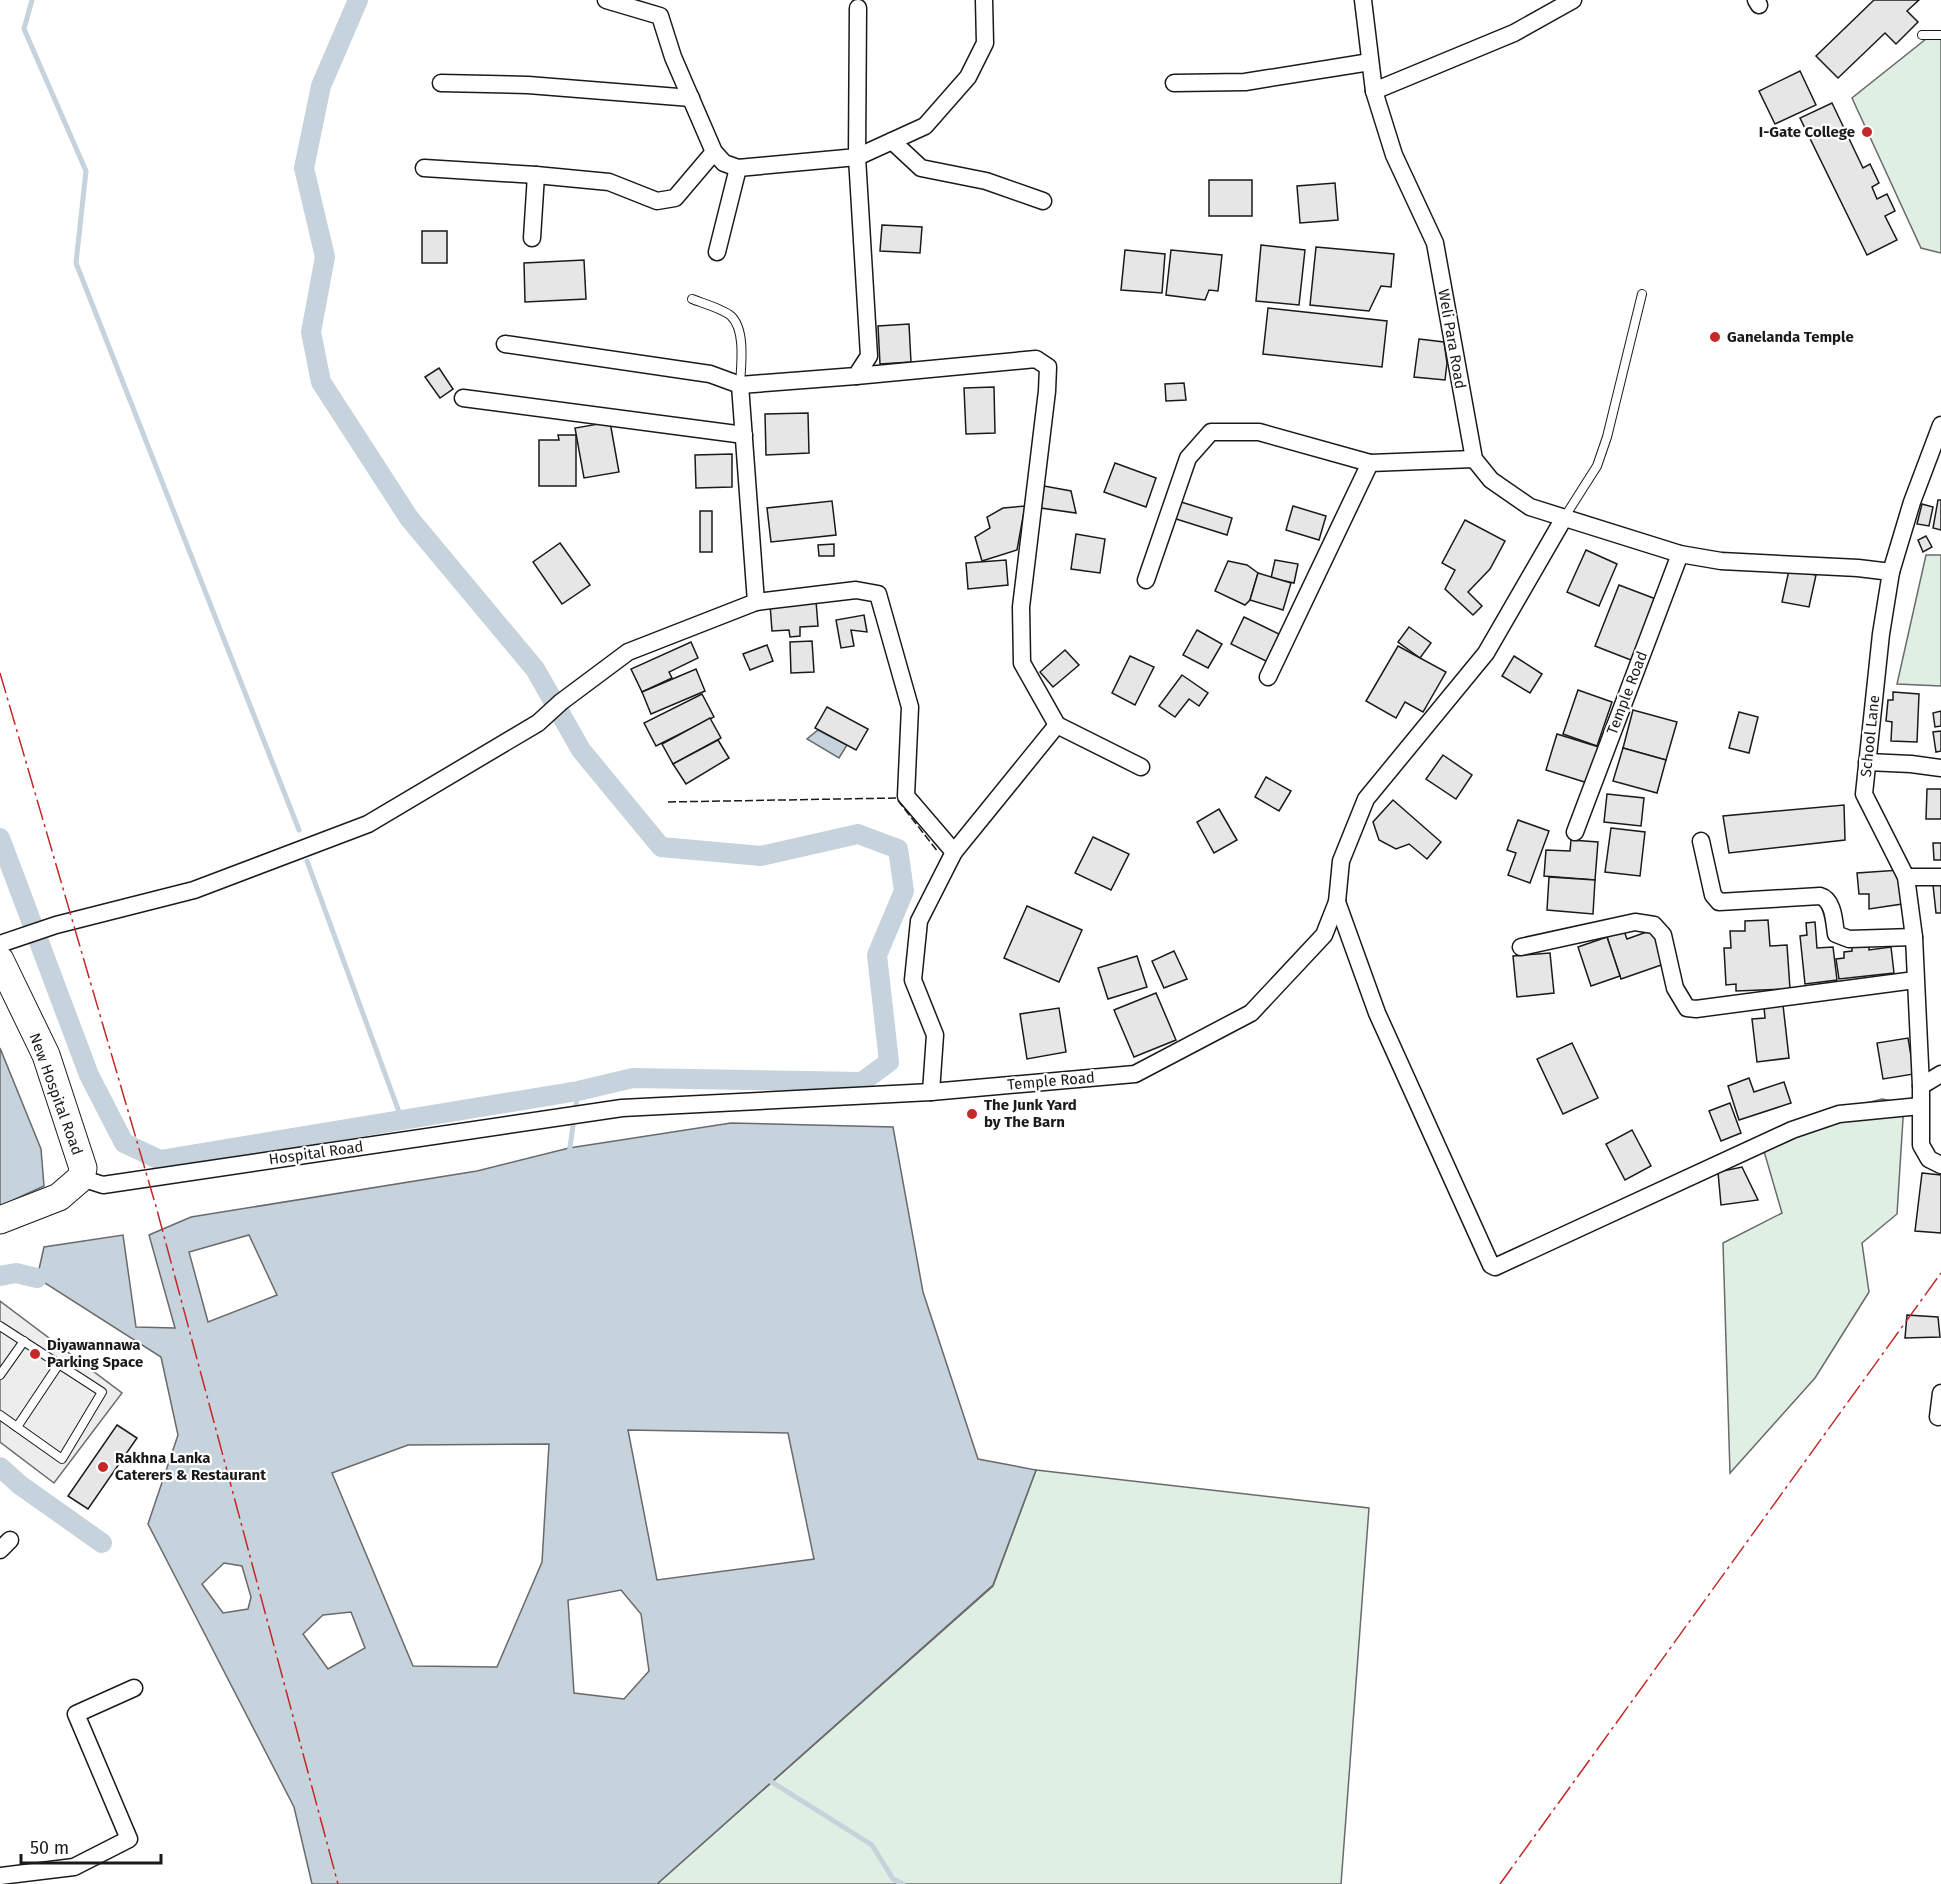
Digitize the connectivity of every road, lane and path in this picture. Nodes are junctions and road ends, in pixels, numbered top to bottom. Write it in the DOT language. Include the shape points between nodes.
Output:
graph roads {
  1 [pos="606,0"];
  2 [pos="984,0"];
  3 [pos="1363,0"];
  4 [pos="1573,0"];
  5 [pos="858,8"];
  6 [pos="1922,35"];
  7 [pos="1941,35"];
  8 [pos="1370,63"];
  9 [pos="441,83"];
  10 [pos="1174,83"];
  11 [pos="1374,92"];
  12 [pos="691,98"];
  13 [pos="892,141"];
  14 [pos="714,152"];
  15 [pos="857,157"];
  16 [pos="424,168"];
  17 [pos="738,168"];
  18 [pos="536,175"];
  19 [pos="1043,201"];
  20 [pos="532,238"];
  21 [pos="717,252"];
  22 [pos="1642,294"];
  23 [pos="692,299"];
  24 [pos="505,344"];
  25 [pos="855,376"];
  26 [pos="740,385"];
  27 [pos="463,398"];
  28 [pos="1941,425"];
  29 [pos="744,435"];
  30 [pos="1474,459"];
  31 [pos="1370,463"];
  32 [pos="1564,518"];
  33 [pos="1680,554"];
  34 [pos="1891,572"];
  35 [pos="1146,580"];
  36 [pos="756,602"];
  37 [pos="1268,677"];
  38 [pos="1057,725"];
  39 [pos="1867,762"];
  40 [pos="1141,767"];
  41 [pos="1941,768"];
  42 [pos="1575,832"];
  43 [pos="1701,841"];
  44 [pos="954,852"];
  45 [pos="1941,877"];
  46 [pos="1906,878"];
  47 [pos="1337,902"];
  48 [pos="1914,937"];
  49 [pos="0,944"];
  50 [pos="1521,946"];
  51 [pos="0,960"];
  52 [pos="1915,981"];
  53 [pos="1941,1074"];
  54 [pos="1921,1086"];
  55 [pos="931,1092"];
  56 [pos="1920,1106"];
  57 [pos="622,1108"];
  58 [pos="1941,1165"];
  59 [pos="81,1178"];
  60 [pos="0,1220"];
  61 [pos="0,1326"];
  62 [pos="24,1341"];
  63 [pos="59,1364"];
  64 [pos="0,1375"];
  65 [pos="1941,1393"];
  66 [pos="0,1415"];
  67 [pos="1938,1417"];
  68 [pos="17,1427"];
  69 [pos="134,1688"];
  70 [pos="0,1876"];
  1 -- 12 [label="street" via="660,16"];
  2 -- 13 [label="street" via="985,43 968,77 925,126"];
  3 -- 8 [label="street, Weli Para Road"];
  4 -- 11 [label="street" via="1514,33"];
  5 -- 15 [label="street"];
  6 -- 7 [label="lane"];
  8 -- 10 [label="street" via="1245,82"];
  8 -- 11 [label="street, Weli Para Road"];
  9 -- 12 [label="street" via="528,85"];
  11 -- 30 [label="street, Weli Para Road" via="1394,155 1435,243"];
  12 -- 14 [label="street"];
  13 -- 15 [label="street"];
  13 -- 19 [label="street" via="921,168 987,181"];
  14 -- 17 [label="street" via="724,163"];
  14 -- 18 [label="street" via="675,198 657,201 609,182"];
  15 -- 17 [label="street"];
  15 -- 25 [label="street" via="869,356"];
  16 -- 18 [label="street"];
  17 -- 21 [label="street"];
  18 -- 20 [label="street"];
  22 -- 32 [label="lane" via="1608,437 1597,466"];
  23 -- 26 [label="lane" via="731,316 742,344"];
  24 -- 26 [label="street" via="710,374"];
  25 -- 26 [label="street"];
  25 -- 38 [label="street" via="1036,358 1048,367 1021,607 1022,663"];
  26 -- 29 [label="street"];
  27 -- 29 [label="street"];
  28 -- 34 [label="street, School Lane"];
  29 -- 36 [label="street"];
  30 -- 31 [label="street"];
  30 -- 32 [label="street" via="1491,480 1530,507"];
  31 -- 35 [label="street" via="1259,432 1210,432 1188,458"];
  31 -- 37 [label="street"];
  32 -- 33 [label="street"];
  32 -- 47 [label="street" via="1486,653 1366,799 1341,861"];
  33 -- 34 [label="street" via="1721,561"];
  33 -- 42 [label="street, Temple Road"];
  34 -- 39 [label="street, School Lane"];
  36 -- 44 [label="street" via="856,590 878,594 910,707 906,796"];
  36 -- 49 [label="street" via="628,652 538,723 368,824 194,890 56,925"];
  38 -- 40 [label="street"];
  38 -- 44 [label="street"];
  39 -- 41 [label="street"];
  39 -- 46 [label="street, School Lane" via="1864,794"];
  43 -- 48 [label="street" via="1713,895 1719,902 1820,896 1829,902 1836,934 1842,938"];
  44 -- 55 [label="street" via="919,921 914,980 935,1035"];
  45 -- 46 [label="street"];
  46 -- 48 [label="street, School Lane"];
  47 -- 55 [label="street, Temple Road" via="1324,935 1251,1013 1135,1074"];
  47 -- 56 [label="street" via="1377,1013 1495,1267 1792,1130 1839,1114"];
  48 -- 52 [label="street, School Lane"];
  50 -- 52 [label="street" via="1635,922 1654,925 1663,934 1675,988 1687,1008 1696,1009"];
  51 -- 59 [label="main road, New Hospital Road" via="46,1055 83,1168"];
  52 -- 54 [label="street, School Lane"];
  53 -- 54 [label="street"];
  54 -- 56 [label="street, School Lane"];
  55 -- 57 [label="street, Temple Road"];
  56 -- 58 [label="street, School Lane" via="1921,1145 1929,1159"];
  57 -- 59 [label="street, Hospital Road" via="103,1185"];
  59 -- 60 [label="main road" via="60,1197"];
  61 -- 62 [label="lane"];
  62 -- 63 [label="lane"];
  62 -- 64 [label="lane"];
  63 -- 68 [label="lane"];
  63 -- 68 [label="lane" via="102,1392 62,1459"];
  65 -- 67 [label="street"];
  66 -- 68 [label="lane"];
  69 -- 70 [label="street" via="76,1714 129,1839 74,1867"];
}
